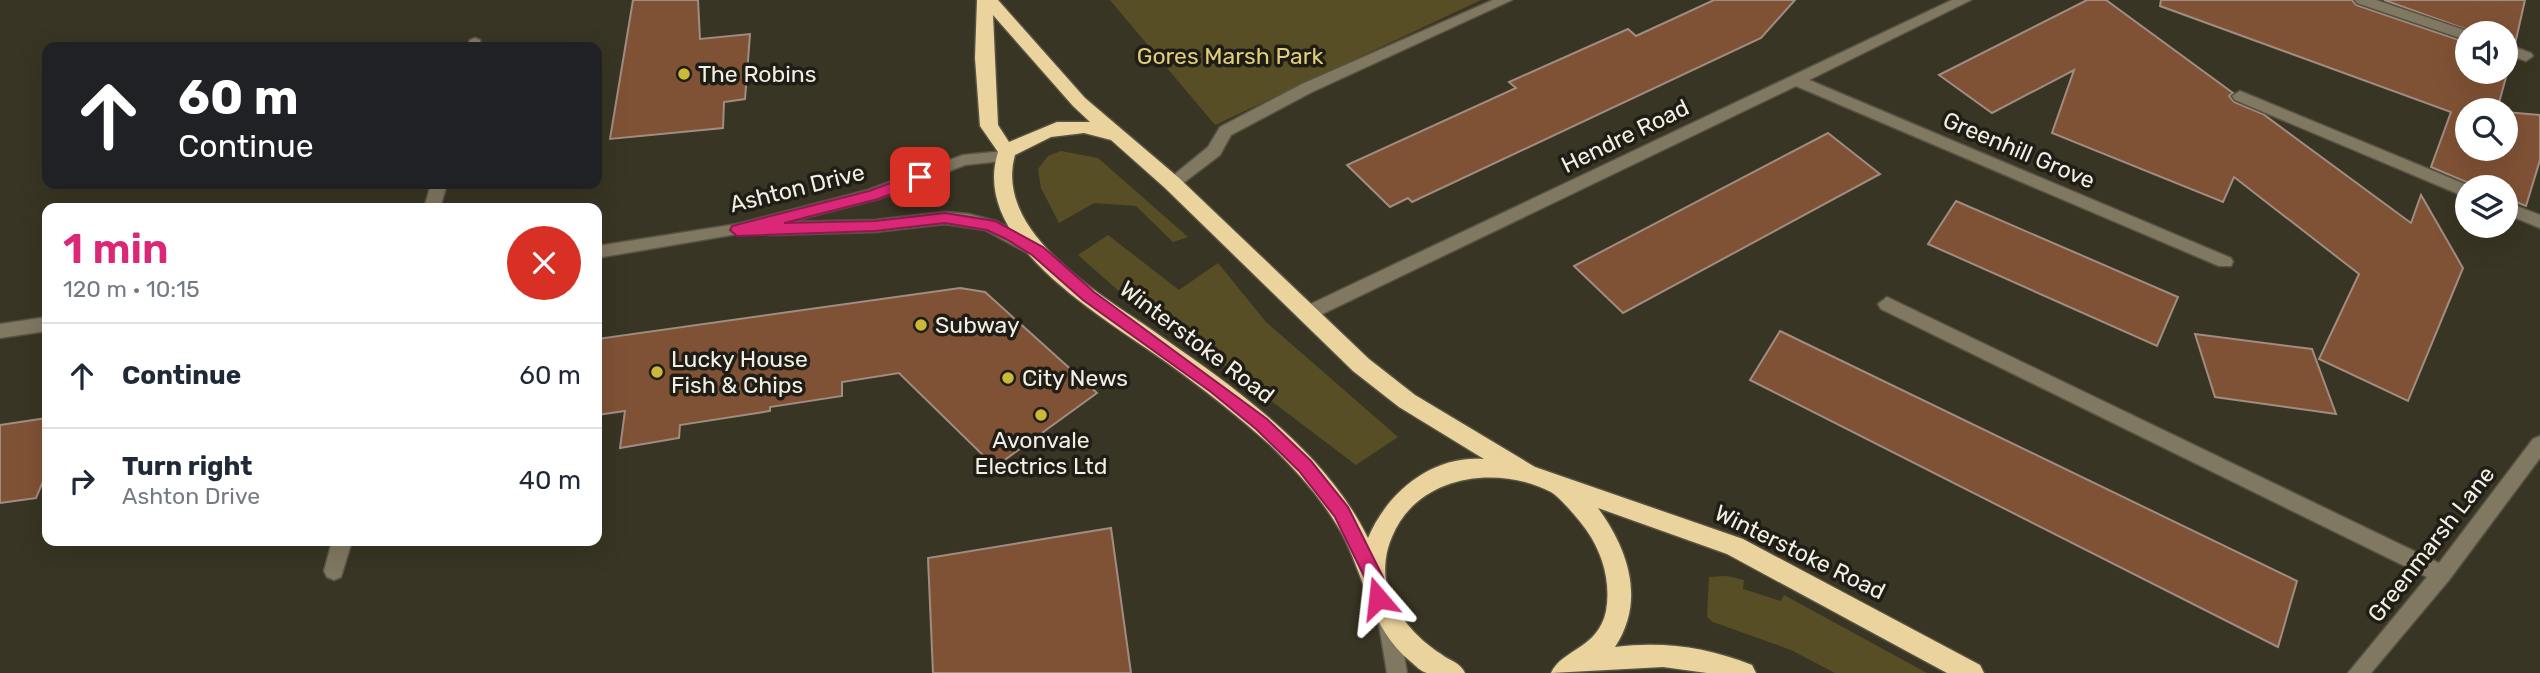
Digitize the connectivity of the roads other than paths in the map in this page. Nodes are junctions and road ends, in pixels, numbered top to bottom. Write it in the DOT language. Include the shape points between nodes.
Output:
graph roads {
  1 [pos="987,0"];
  2 [pos="1505,0"];
  3 [pos="1964,0"];
  4 [pos="2362,0"];
  5 [pos="2455,32"];
  6 [pos="2518,53"];
  7 [pos="2526,56"];
  8 [pos="1795,80"];
  9 [pos="2240,96"];
  10 [pos="1123,139"];
  11 [pos="1006,154"];
  12 [pos="1172,183"];
  13 [pos="2455,187"];
  14 [pos="2518,213"];
  15 [pos="2540,222"];
  16 [pos="737,230"];
  17 [pos="602,251"];
  18 [pos="1037,251"];
  19 [pos="2225,262"];
  20 [pos="1887,304"];
  21 [pos="1306,313"];
  22 [pos="42,325"];
  23 [pos="0,331"];
  24 [pos="2540,444"];
  25 [pos="1527,474"];
  26 [pos="1555,486"];
  27 [pos="341,546"];
  28 [pos="334,571"];
  29 [pos="2442,573"];
  30 [pos="1374,577"];
  31 [pos="1388,619"];
  32 [pos="1570,670"];
  33 [pos="1397,673"];
  34 [pos="1452,673"];
  35 [pos="1743,673"];
  36 [pos="1971,673"];
  37 [pos="2358,673"];
  1 -- 10 [label="highway, Winterstoke Road" via="1067,90"];
  1 -- 11 [label="highway, Winterstoke Road" via="984,58 989,126"];
  2 -- 12 [label="street" via="1307,88 1225,131 1214,151"];
  3 -- 8 [label="street, Hendre Road"];
  4 -- 5 [label="street"];
  6 -- 7 [label="street"];
  8 -- 19 [label="street, Greenhill Grove"];
  8 -- 21 [label="street, Hendre Road"];
  9 -- 13 [label="street"];
  10 -- 11 [label="highway, Winterstoke Road" via="1098,128 1075,126 1048,130"];
  10 -- 12 [label="highway, Winterstoke Road"];
  11 -- 16 [label="street, Ashton Drive" via="963,160 872,195"];
  11 -- 18 [label="highway, Winterstoke Road" via="1001,188"];
  12 -- 21 [label="highway, Winterstoke Road"];
  14 -- 15 [label="street"];
  16 -- 17 [label="street, Ashton Drive"];
  16 -- 18 [label="street" via="875,226 945,218 990,225"];
  18 -- 30 [label="highway, Winterstoke Road" via="1088,296 1226,395 1305,466 1341,512"];
  20 -- 29 [label="street"];
  21 -- 25 [label="highway, Winterstoke Road" via="1407,401"];
  22 -- 23 [label="street"];
  24 -- 29 [label="street, Greenmarsh Lane"];
  25 -- 26 [label="highway, Winterstoke Road"];
  25 -- 30 [label="highway, Winterstoke Road" via="1482,467 1459,470 1408,492 1387,516 1375,546"];
  26 -- 32 [label="highway, Winterstoke Road" via="1583,506 1604,531 1620,575 1612,626 1600,646"];
  26 -- 36 [label="highway, Winterstoke Road" via="1735,546"];
  27 -- 28 [label="street"];
  29 -- 37 [label="street, Greenmarsh Lane"];
  30 -- 31 [label="highway, Winterstoke Road"];
  31 -- 33 [label="street"];
  31 -- 34 [label="highway, Winterstoke Road" via="1422,656"];
  32 -- 35 [label="highway, Winterstoke Road" via="1636,654 1682,655"];
}
